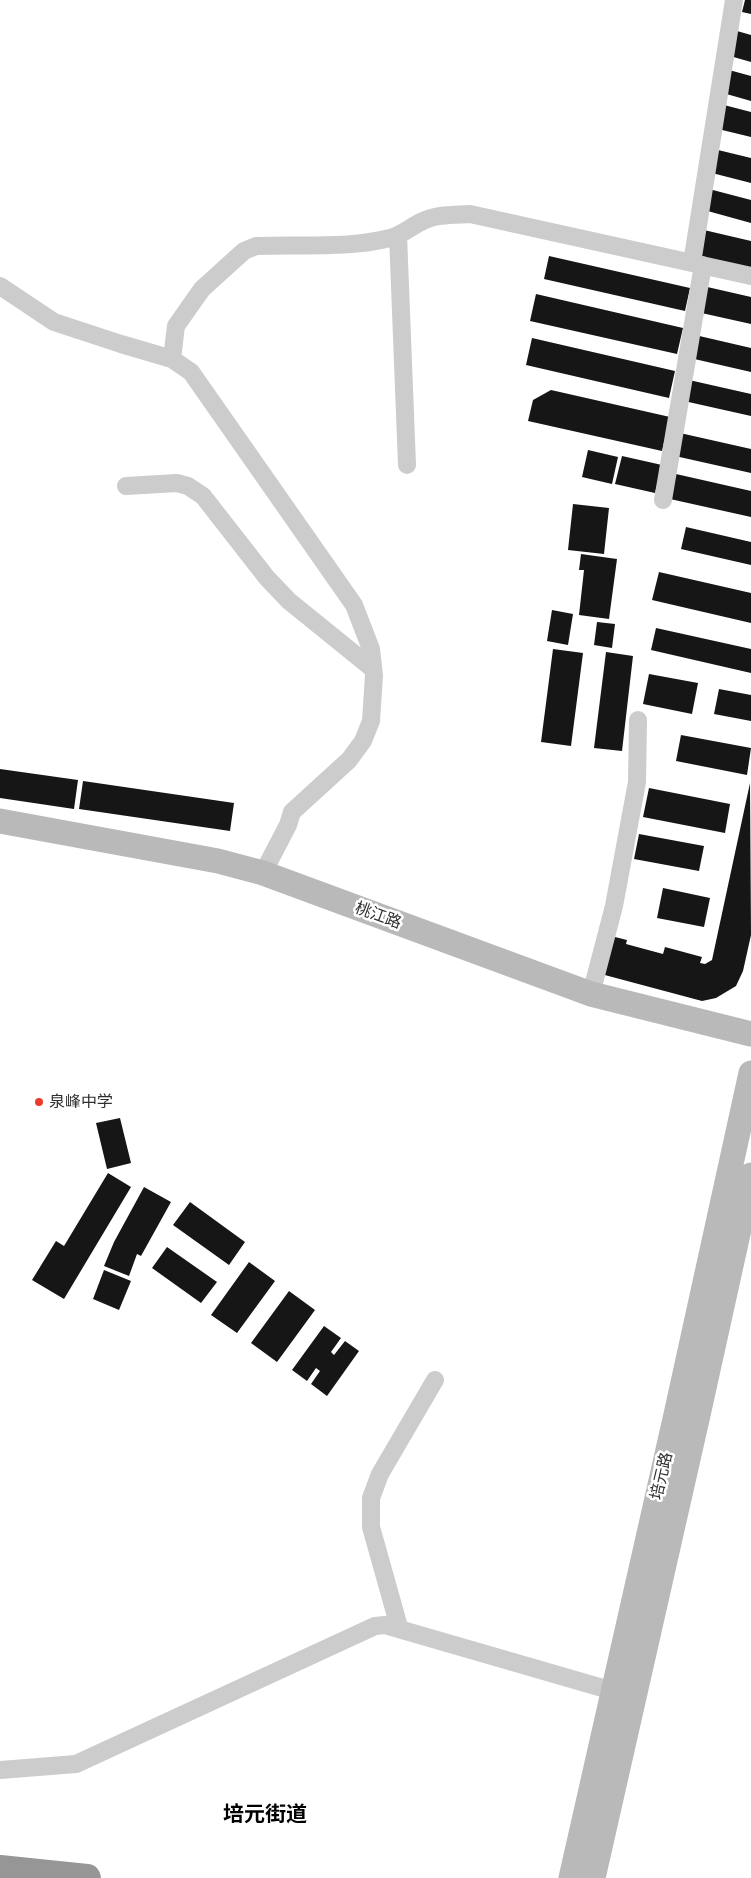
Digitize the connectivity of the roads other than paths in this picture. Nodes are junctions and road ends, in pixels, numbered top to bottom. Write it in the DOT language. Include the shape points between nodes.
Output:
graph roads {
  1 [pos="734,0"];
  2 [pos="398,235"];
  3 [pos="698,264"];
  4 [pos="751,276"];
  5 [pos="0,286"];
  6 [pos="172,359"];
  7 [pos="407,465"];
  8 [pos="126,486"];
  9 [pos="663,500"];
  10 [pos="373,670"];
  11 [pos="638,720"];
  12 [pos="0,821"];
  13 [pos="263,873"];
  14 [pos="591,994"];
  15 [pos="751,1034"];
  16 [pos="751,1073"];
  17 [pos="751,1175"];
  18 [pos="435,1380"];
  19 [pos="399,1627"];
  20 [pos="613,1691"];
  21 [pos="0,1770"];
  22 [pos="0,1869"];
  23 [pos="87,1878"];
  24 [pos="570,1878"];
  25 [pos="592,1878"];
  1 -- 3 [label="street"];
  2 -- 3 [label="street" via="430,218 470,214"];
  2 -- 6 [label="street" via="350,244 256,246 244,250 202,288 176,326"];
  2 -- 7 [label="street"];
  3 -- 4 [label="street"];
  3 -- 9 [label="street"];
  5 -- 6 [label="street" via="54,322"];
  6 -- 10 [label="street" via="191,372 354,605 371,649"];
  8 -- 10 [label="street" via="177,482 203,496 289,601"];
  10 -- 13 [label="street" via="371,721 363,741 349,760 292,812"];
  11 -- 14 [label="street" via="637,782 614,906"];
  12 -- 13 [label="main road, 桃江路" via="218,861"];
  13 -- 14 [label="main road, 桃江路"];
  14 -- 15 [label="main road, 桃江路"];
  16 -- 20 [label="main road, 培元路"];
  17 -- 25 [label="main road, 培元路"];
  18 -- 19 [label="street" via="380,1474 370,1498 371,1528"];
  19 -- 20 [label="street"];
  19 -- 21 [label="street" via="375,1626 76,1764"];
  20 -- 24 [label="main road, 培元路"];
  22 -- 23 [label="highway"];
}
